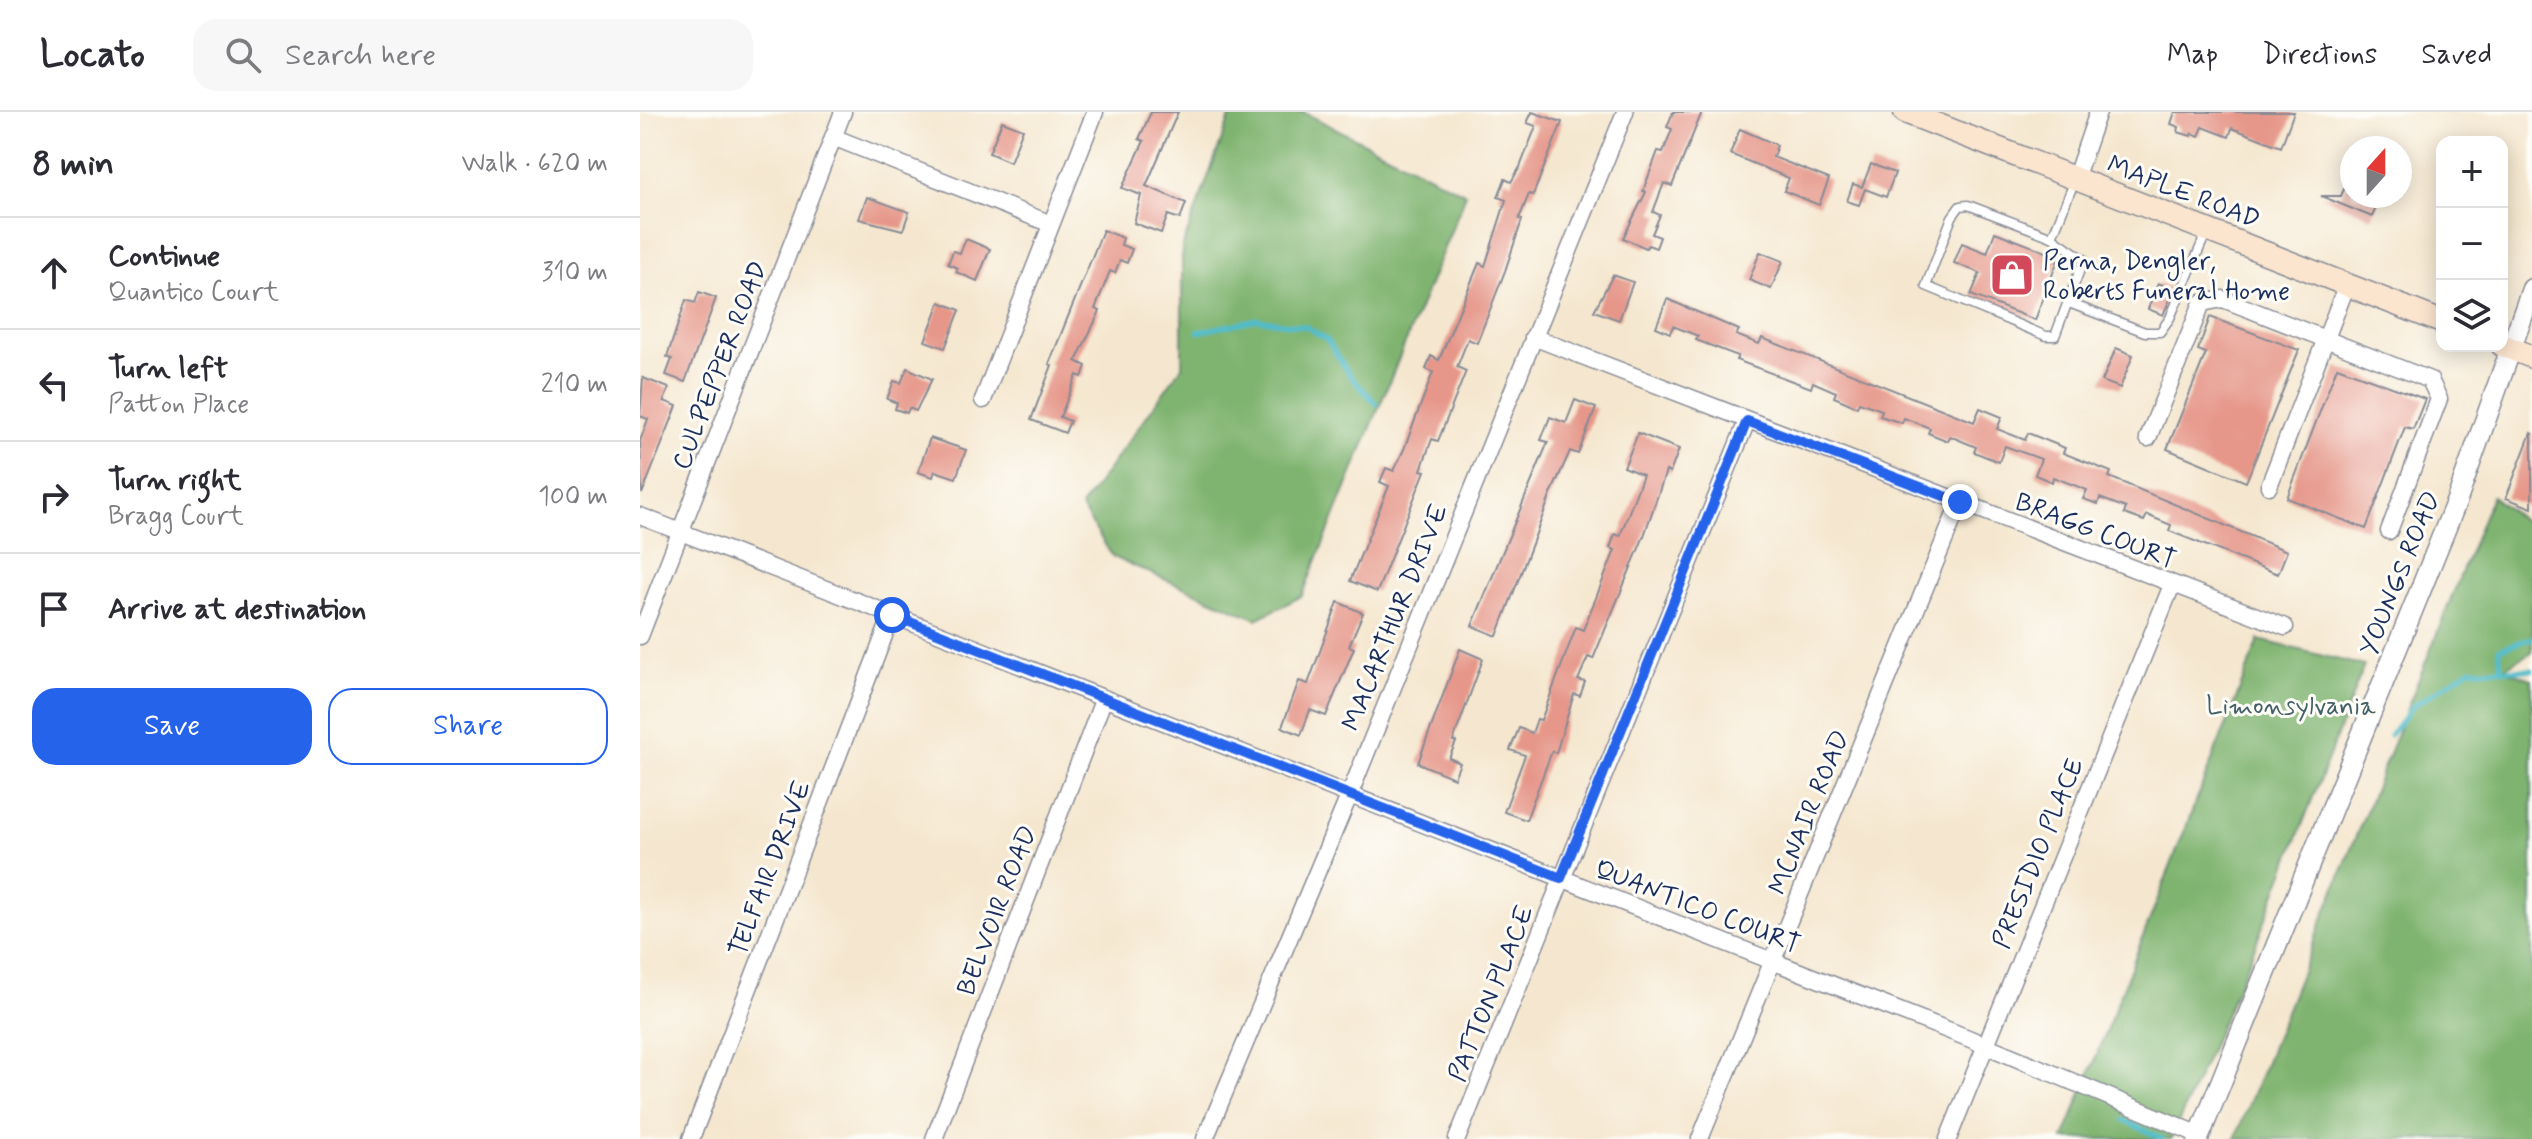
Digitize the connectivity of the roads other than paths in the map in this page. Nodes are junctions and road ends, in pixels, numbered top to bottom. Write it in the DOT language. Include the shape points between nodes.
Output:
graph roads {
  1 [pos="843,112"];
  2 [pos="1095,112"];
  3 [pos="1625,112"];
  4 [pos="1905,112"];
  5 [pos="2098,112"];
  6 [pos="833,137"];
  7 [pos="2075,179"];
  8 [pos="1051,224"];
  9 [pos="2208,230"];
  10 [pos="2052,237"];
  11 [pos="2347,284"];
  12 [pos="2532,289"];
  13 [pos="2069,303"];
  14 [pos="2436,320"];
  15 [pos="1533,337"];
  16 [pos="2326,339"];
  17 [pos="2515,350"];
  18 [pos="983,400"];
  19 [pos="1747,421"];
  20 [pos="2148,438"];
  21 [pos="2269,486"];
  22 [pos="1960,502"];
  23 [pos="640,516"];
  24 [pos="2389,531"];
  25 [pos="680,532"];
  26 [pos="2172,585"];
  27 [pos="892,615"];
  28 [pos="2285,627"];
  29 [pos="640,636"];
  30 [pos="1104,698"];
  31 [pos="1349,796"];
  32 [pos="1561,878"];
  33 [pos="1773,961"];
  34 [pos="1985,1046"];
  35 [pos="2199,1137"];
  36 [pos="691,1139"];
  37 [pos="934,1139"];
  38 [pos="1205,1139"];
  39 [pos="1457,1139"];
  40 [pos="1700,1139"];
  41 [pos="1948,1139"];
  1 -- 6 [label="street, CULPEPPER ROAD"];
  2 -- 8 [label="street"];
  3 -- 15 [label="street, MACARTHUR DRIVE"];
  4 -- 7 [label="main road, MAPLE ROAD"];
  5 -- 7 [label="street"];
  6 -- 8 [label="street"];
  6 -- 25 [label="street, CULPEPPER ROAD"];
  7 -- 9 [label="main road, MAPLE ROAD"];
  7 -- 10 [label="lane"];
  8 -- 18 [label="street"];
  9 -- 11 [label="main road, MAPLE ROAD"];
  9 -- 13 [label="lane" via="2160,332 2145,332"];
  10 -- 13 [label="lane" via="2084,259"];
  10 -- 13 [label="lane" via="1960,206 1926,286 2046,336 2055,336"];
  11 -- 14 [label="main road, MAPLE ROAD"];
  11 -- 16 [label="street"];
  12 -- 17 [label="street, YOUNGS ROAD"];
  15 -- 19 [label="street, BRAGG COURT"];
  15 -- 31 [label="street, MACARTHUR DRIVE"];
  16 -- 20 [label="street" via="2223,299 2202,303"];
  16 -- 21 [label="street"];
  16 -- 24 [label="street" via="2430,380 2439,399"];
  17 -- 35 [label="street, YOUNGS ROAD"];
  19 -- 22 [label="street, BRAGG COURT"];
  19 -- 32 [label="street, PATTON PLACE"];
  22 -- 26 [label="street, BRAGG COURT"];
  22 -- 33 [label="street, MCNAIR ROAD"];
  23 -- 25 [label="street, QUANTICO COURT"];
  25 -- 27 [label="street, QUANTICO COURT"];
  25 -- 29 [label="street, CULPEPPER ROAD"];
  26 -- 28 [label="street, BRAGG COURT"];
  26 -- 34 [label="street, PRESIDIO PLACE"];
  27 -- 30 [label="street, QUANTICO COURT"];
  27 -- 36 [label="street, TELFAIR DRIVE"];
  30 -- 31 [label="street, QUANTICO COURT"];
  30 -- 37 [label="street, BELVOIR ROAD"];
  31 -- 32 [label="street, QUANTICO COURT"];
  31 -- 38 [label="street, MACARTHUR DRIVE"];
  32 -- 33 [label="street, QUANTICO COURT"];
  32 -- 39 [label="street, PATTON PLACE"];
  33 -- 34 [label="street, QUANTICO COURT"];
  33 -- 40 [label="street, MCNAIR ROAD"];
  34 -- 35 [label="street, QUANTICO COURT"];
  34 -- 41 [label="street, PRESIDIO PLACE"];
}
